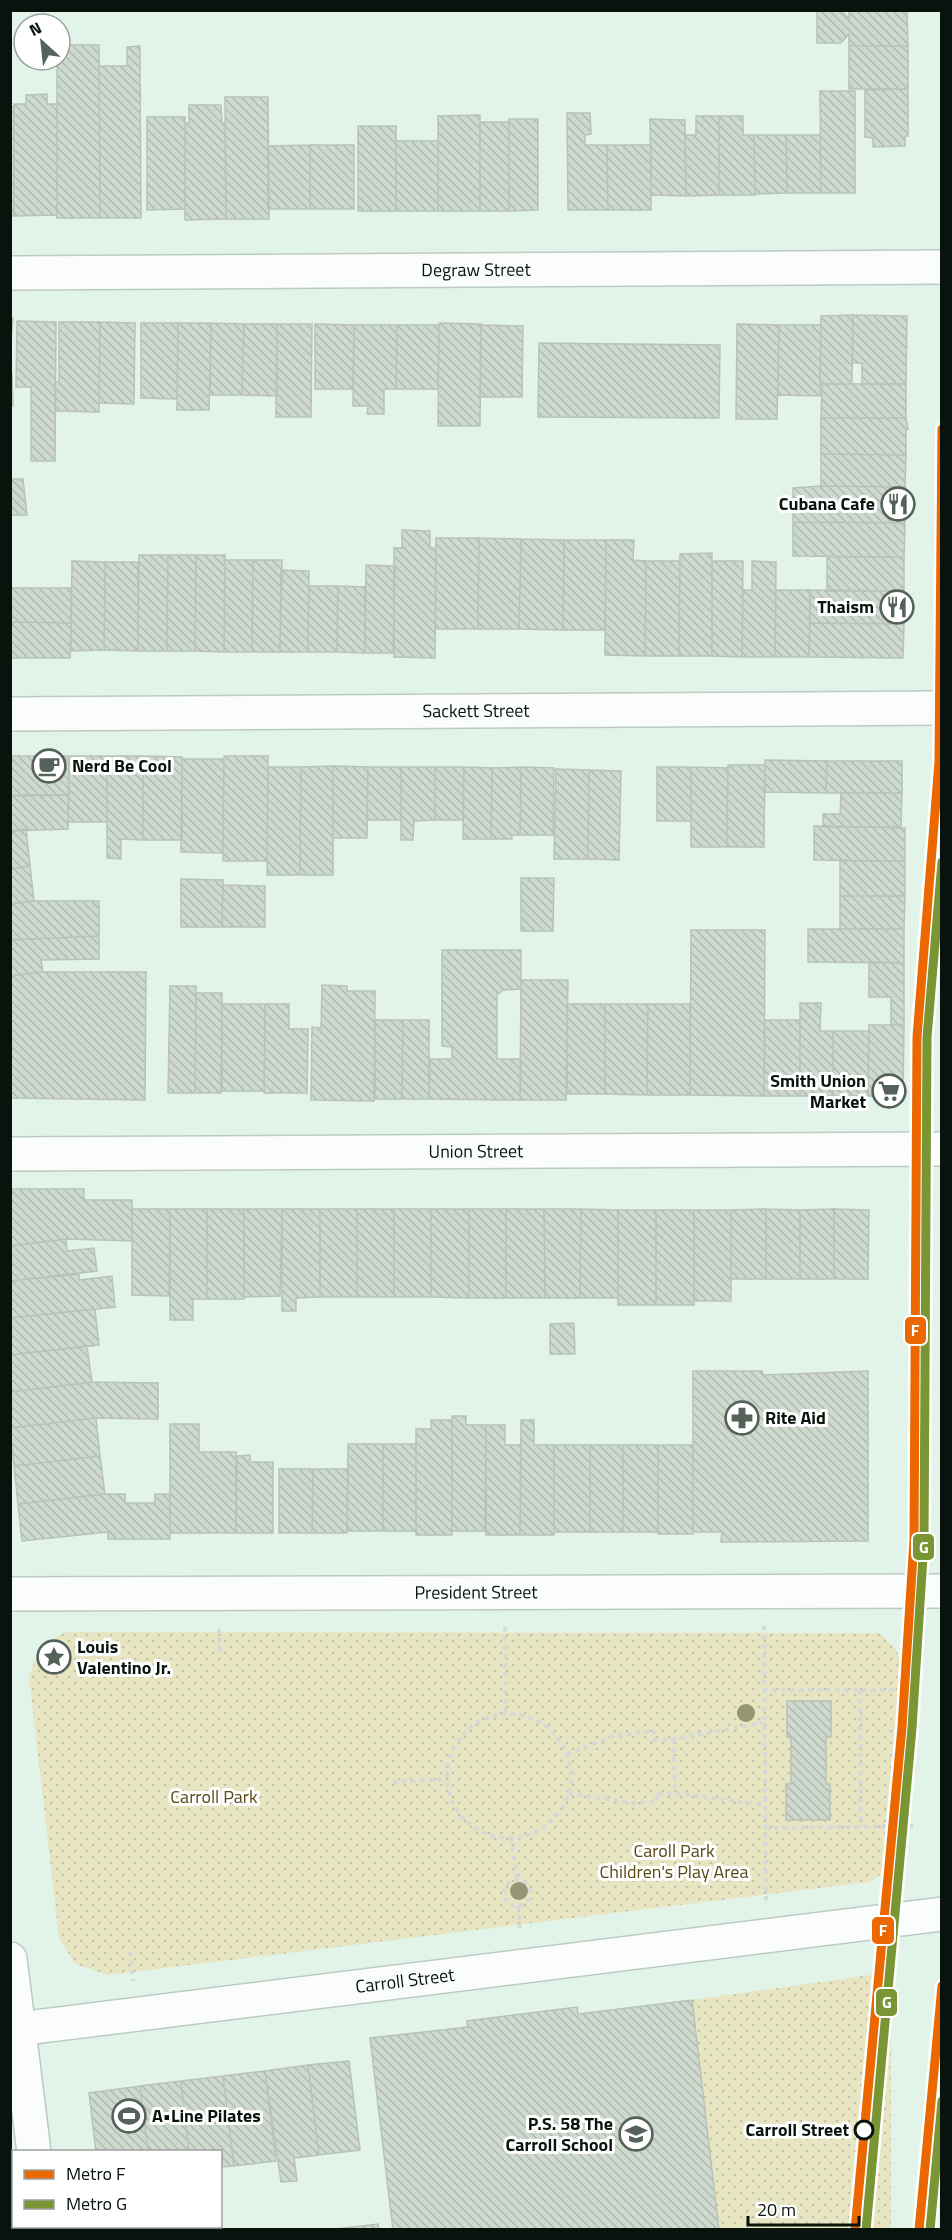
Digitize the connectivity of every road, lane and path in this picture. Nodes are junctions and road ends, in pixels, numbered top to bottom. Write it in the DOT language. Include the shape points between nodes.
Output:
graph roads {
  1 [pos="942,267"];
  2 [pos="10,273"];
  3 [pos="942,708"];
  4 [pos="10,714"];
  5 [pos="942,1149"];
  6 [pos="10,1154"];
  7 [pos="942,1591"];
  8 [pos="10,1594"];
  9 [pos="764,1622"];
  10 [pos="505,1623"];
  11 [pos="219,1624"];
  12 [pos="220,1652"];
  13 [pos="763,1690"];
  14 [pos="860,1690"];
  15 [pos="916,1690"];
  16 [pos="506,1714"];
  17 [pos="763,1723"];
  18 [pos="673,1740"];
  19 [pos="567,1754"];
  20 [pos="447,1779"];
  21 [pos="393,1782"];
  22 [pos="568,1793"];
  23 [pos="675,1793"];
  24 [pos="764,1805"];
  25 [pos="914,1826"];
  26 [pos="861,1827"];
  27 [pos="765,1828"];
  28 [pos="511,1838"];
  29 [pos="517,1880"];
  30 [pos="766,1905"];
  31 [pos="518,1906"];
  32 [pos="942,1914"];
  33 [pos="520,1934"];
  34 [pos="130,1952"];
  35 [pos="10,1959"];
  36 [pos="133,1981"];
  37 [pos="15,2029"];
  38 [pos="34,2150"];
  1 -- 2 [label="street, Degraw Street"];
  3 -- 4 [label="street, Sackett Street"];
  5 -- 6 [label="street, Union Street"];
  7 -- 8 [label="street, President Street"];
  9 -- 13 [label="path"];
  10 -- 16 [label="path"];
  11 -- 12 [label="path"];
  13 -- 14 [label="path"];
  13 -- 17 [label="path"];
  14 -- 15 [label="path"];
  14 -- 26 [label="path"];
  16 -- 19 [label="path" via="526,1716 543,1725 558,1737"];
  16 -- 20 [label="path" via="478,1723 457,1742 449,1760"];
  17 -- 18 [label="path"];
  17 -- 24 [label="path"];
  18 -- 19 [label="path" via="654,1740 654,1731 630,1732"];
  18 -- 23 [label="path"];
  19 -- 22 [label="path" via="571,1774"];
  20 -- 21 [label="path"];
  20 -- 28 [label="path" via="450,1798 474,1828 492,1836"];
  22 -- 23 [label="path" via="633,1803 657,1802 656,1794"];
  22 -- 28 [label="path" via="547,1825"];
  23 -- 24 [label="path"];
  24 -- 27 [label="path"];
  25 -- 26 [label="path"];
  26 -- 27 [label="path"];
  27 -- 30 [label="path"];
  28 -- 29 [label="path"];
  29 -- 31 [label="path" via="528,1885 530,1892 528,1900"];
  29 -- 31 [label="path" via="508,1883 504,1891 509,1903"];
  31 -- 33 [label="path"];
  32 -- 37 [label="street, Carroll Street"];
  34 -- 36 [label="path"];
  35 -- 37 [label="street"];
  37 -- 38 [label="street"];
}
